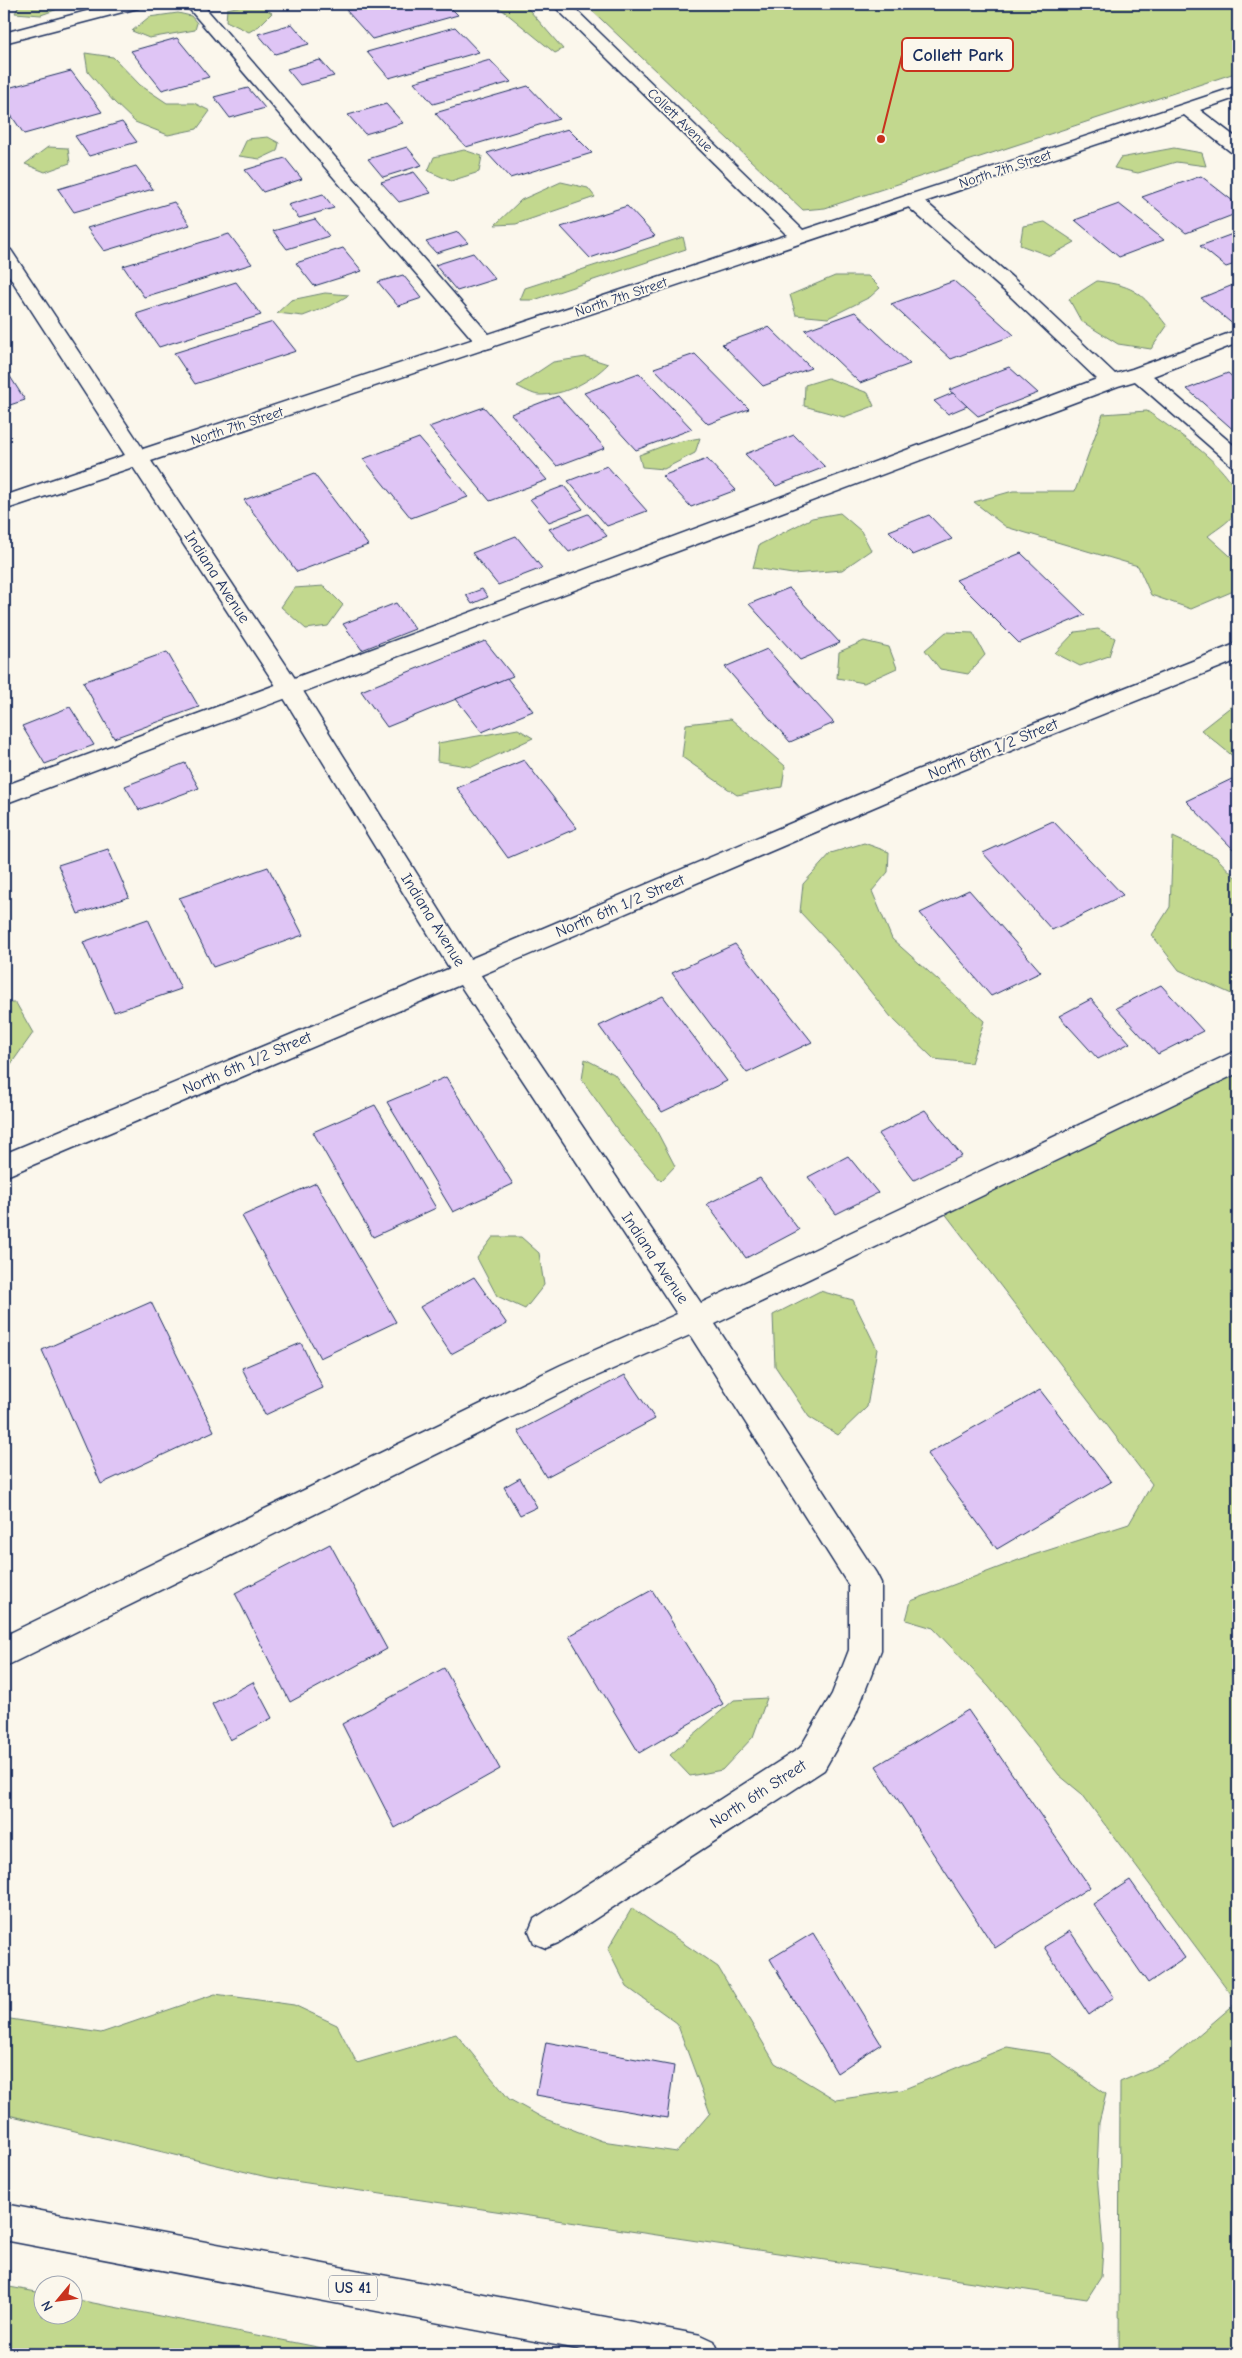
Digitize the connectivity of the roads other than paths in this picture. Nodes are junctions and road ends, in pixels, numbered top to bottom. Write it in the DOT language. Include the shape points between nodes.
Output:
graph roads {
  1 [pos="132,4"];
  2 [pos="193,4"];
  3 [pos="560,4"];
  4 [pos="4,38"];
  5 [pos="1238,91"];
  6 [pos="1186,108"];
  7 [pos="1238,148"];
  8 [pos="912,200"];
  9 [pos="800,237"];
  10 [pos="4,254"];
  11 [pos="1238,336"];
  12 [pos="486,343"];
  13 [pos="1139,374"];
  14 [pos="1111,380"];
  15 [pos="139,458"];
  16 [pos="1238,460"];
  17 [pos="4,504"];
  18 [pos="1238,650"];
  19 [pos="290,689"];
  20 [pos="4,795"];
  21 [pos="465,972"];
  22 [pos="1238,1061"];
  23 [pos="4,1166"];
  24 [pos="696,1320"];
  25 [pos="866,1583"];
  26 [pos="4,1652"];
  27 [pos="546,1931"];
  28 [pos="4,2222"];
  29 [pos="701,2354"];
  1 -- 4 [label="street"];
  2 -- 12 [label="street"];
  3 -- 9 [label="street, Collett Avenue"];
  5 -- 6 [label="street, North 7th Street"];
  6 -- 7 [label="street"];
  6 -- 8 [label="street, North 7th Street"];
  8 -- 9 [label="street, North 7th Street"];
  8 -- 14 [label="street"];
  9 -- 12 [label="street, North 7th Street"];
  10 -- 15 [label="street, Indiana Avenue"];
  11 -- 13 [label="street"];
  12 -- 15 [label="street, North 7th Street"];
  13 -- 14 [label="street"];
  13 -- 16 [label="street"];
  14 -- 19 [label="street"];
  15 -- 17 [label="street, North 7th Street"];
  15 -- 19 [label="street, Indiana Avenue"];
  18 -- 21 [label="street, North 6th 1/2 Street" via="920,778"];
  19 -- 20 [label="street"];
  19 -- 21 [label="street, Indiana Avenue"];
  21 -- 23 [label="street, North 6th 1/2 Street"];
  21 -- 24 [label="street, Indiana Avenue"];
  22 -- 24 [label="street"];
  24 -- 25 [label="street, Indiana Avenue"];
  24 -- 26 [label="street" via="562,1378"];
  25 -- 27 [label="street, North 6th Street" via="865,1650 845,1703 812,1759"];
  28 -- 29 [label="street, US 41"];
}
